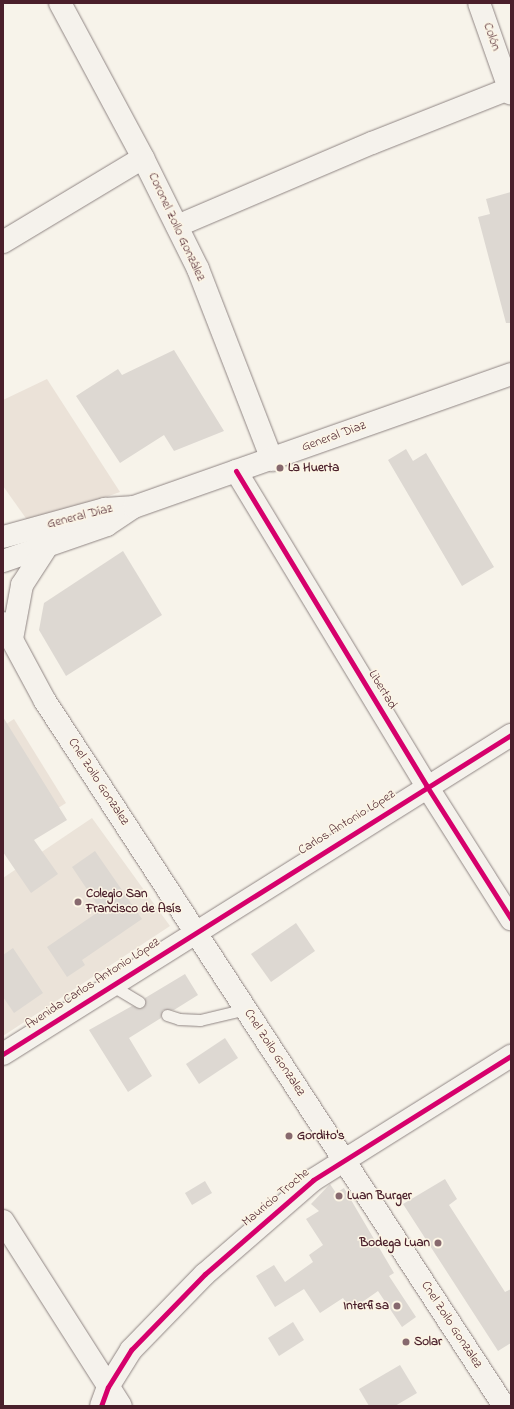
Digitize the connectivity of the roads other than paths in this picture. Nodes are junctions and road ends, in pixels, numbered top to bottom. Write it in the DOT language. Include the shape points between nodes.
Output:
graph roads {
  1 [pos="60,3"];
  2 [pos="479,3"];
  3 [pos="510,91"];
  4 [pos="143,158"];
  5 [pos="177,226"];
  6 [pos="3,242"];
  7 [pos="511,374"];
  8 [pos="272,460"];
  9 [pos="236,471"];
  10 [pos="134,507"];
  11 [pos="3,537"];
  12 [pos="46,548"];
  13 [pos="3,561"];
  14 [pos="6,638"];
  15 [pos="511,735"];
  16 [pos="426,785"];
  17 [pos="511,919"];
  18 [pos="196,932"];
  19 [pos="111,986"];
  20 [pos="139,1002"];
  21 [pos="246,1009"];
  22 [pos="167,1014"];
  23 [pos="3,1054"];
  24 [pos="511,1056"];
  25 [pos="343,1160"];
  26 [pos="3,1221"];
  27 [pos="105,1396"];
  28 [pos="121,1406"];
  29 [pos="504,1406"];
  1 -- 4 [label="street, Coronel Zoilo González"];
  2 -- 3 [label="street, Colón"];
  3 -- 5 [label="street" via="372,143"];
  4 -- 5 [label="street, Coronel Zoilo González"];
  4 -- 6 [label="street"];
  5 -- 8 [label="street, Coronel Zoilo González" via="198,269"];
  7 -- 8 [label="street, General Diaz"];
  8 -- 9 [label="street, General Diaz"];
  9 -- 10 [label="street, General Diaz"];
  9 -- 16 [label="street, Libertad"];
  10 -- 11 [label="street, General Díaz" via="105,509"];
  10 -- 12 [label="street, General Díaz" via="107,525"];
  12 -- 13 [label="street, General Díaz"];
  12 -- 14 [label="street" via="20,591"];
  14 -- 18 [label="street, Cnel Zoilo Gonzalez" via="29,687 45,701"];
  15 -- 16 [label="street, Carlos Antonio López"];
  16 -- 17 [label="street, Libertad"];
  16 -- 18 [label="street, Carlos Antonio López"];
  18 -- 19 [label="street, Avenida Carlos Antonio López"];
  18 -- 21 [label="street, Cnel Zoilo Gonzalez"];
  19 -- 20 [label="lane"];
  19 -- 23 [label="street, Avenida Carlos Antonio López"];
  21 -- 22 [label="lane" via="200,1020 178,1019"];
  21 -- 25 [label="street, Cnel Zoilo Gonzalez"];
  24 -- 25 [label="street, Mauricio Troche"];
  25 -- 27 [label="street, Mauricio Troche" via="312,1180 205,1274 131,1350"];
  25 -- 29 [label="street, Cnel Zoilo Gonzalez"];
  26 -- 27 [label="street"];
  27 -- 28 [label="street"];
}
